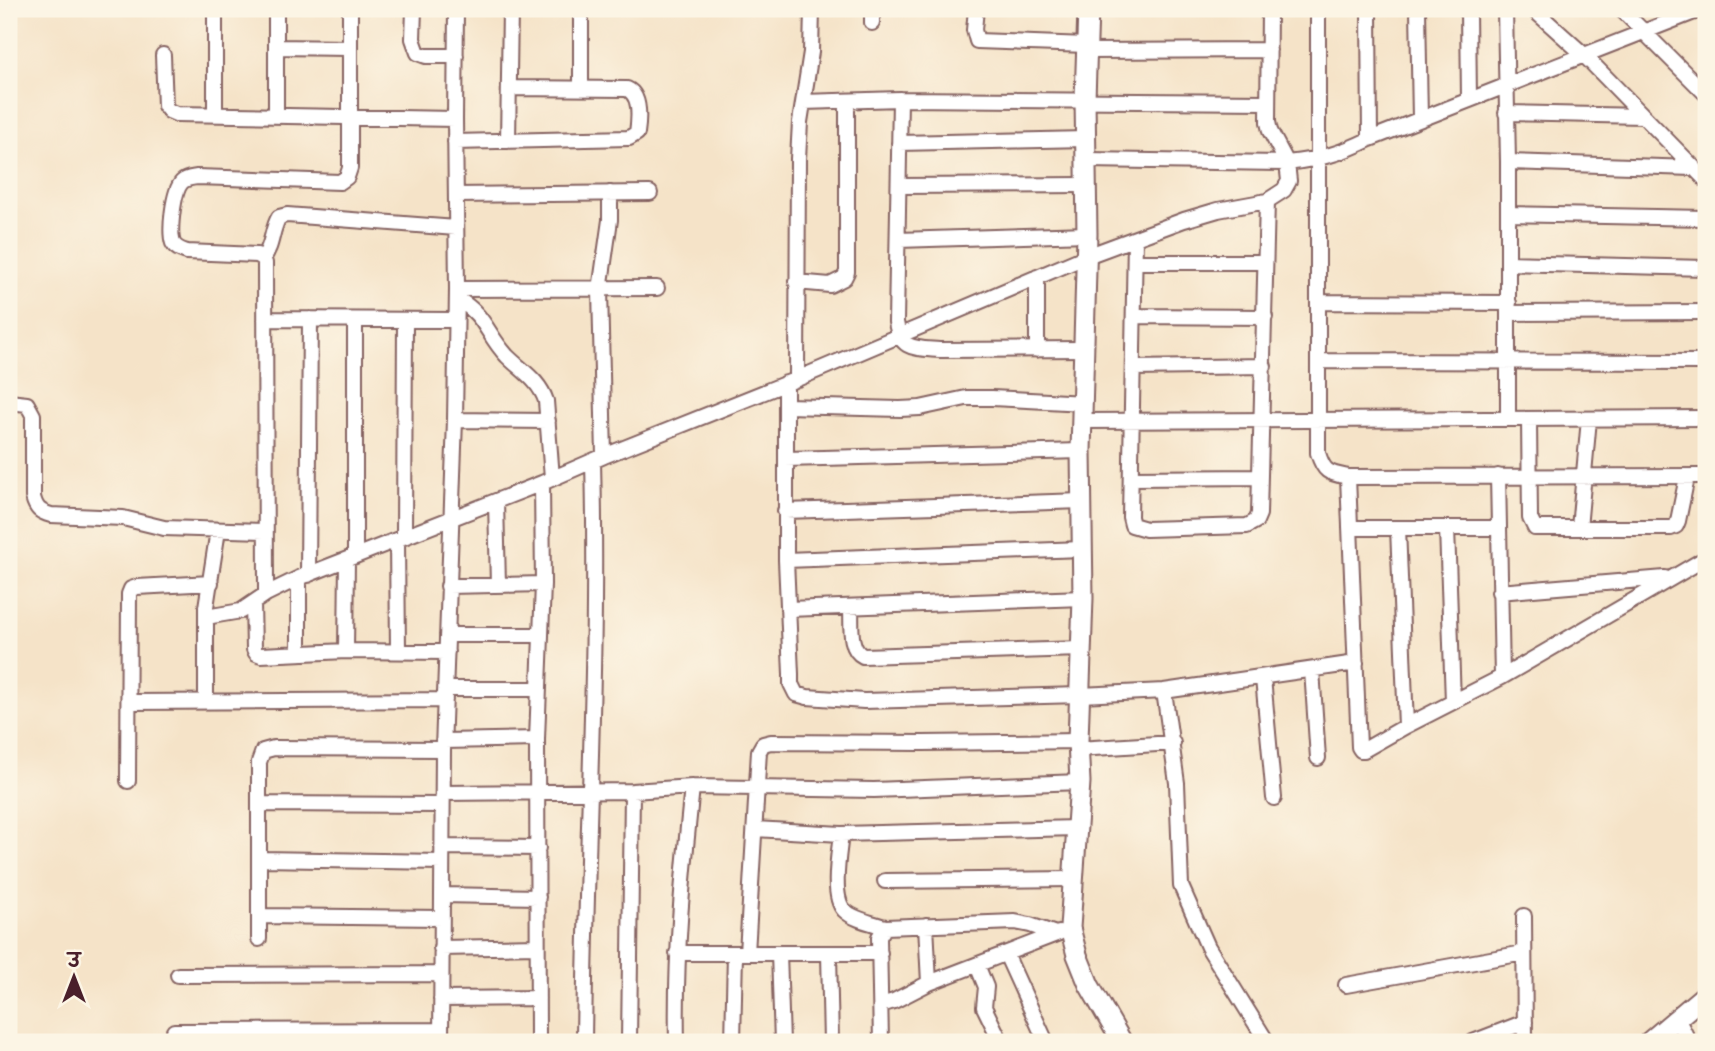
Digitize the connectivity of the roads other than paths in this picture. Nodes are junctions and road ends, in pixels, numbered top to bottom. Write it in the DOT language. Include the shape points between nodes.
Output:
graph roads {
  1 [pos="215,9"];
  2 [pos="276,9"];
  3 [pos="350,9"];
  4 [pos="414,9"];
  5 [pos="456,9"];
  6 [pos="510,9"];
  7 [pos="580,9"];
  8 [pos="812,9"];
  9 [pos="976,9"];
  10 [pos="1088,9"];
  11 [pos="1269,9"];
  12 [pos="1318,9"];
  13 [pos="1369,9"];
  14 [pos="1418,9"];
  15 [pos="1468,9"];
  16 [pos="1505,9"];
  17 [pos="1533,9"];
  18 [pos="1620,9"];
  19 [pos="1703,10"];
  20 [pos="1642,31"];
  21 [pos="276,47"];
  22 [pos="348,48"];
  23 [pos="1087,48"];
  24 [pos="1269,51"];
  25 [pos="1583,54"];
  26 [pos="163,55"];
  27 [pos="456,56"];
  28 [pos="1506,85"];
  29 [pos="509,88"];
  30 [pos="581,89"];
  31 [pos="1706,94"];
  32 [pos="900,99"];
  33 [pos="1085,99"];
  34 [pos="1469,100"];
  35 [pos="847,101"];
  36 [pos="803,102"];
  37 [pos="1268,102"];
  38 [pos="1506,113"];
  39 [pos="215,114"];
  40 [pos="276,116"];
  41 [pos="1643,116"];
  42 [pos="348,117"];
  43 [pos="454,119"];
  44 [pos="1420,119"];
  45 [pos="1086,139"];
  46 [pos="1370,139"];
  47 [pos="508,141"];
  48 [pos="455,142"];
  49 [pos="899,143"];
  50 [pos="1087,160"];
  51 [pos="1317,160"];
  52 [pos="1508,162"];
  53 [pos="1287,163"];
  54 [pos="1693,168"];
  55 [pos="1706,180"];
  56 [pos="899,186"];
  57 [pos="1087,186"];
  58 [pos="610,193"];
  59 [pos="650,193"];
  60 [pos="456,195"];
  61 [pos="1266,201"];
  62 [pos="1508,214"];
  63 [pos="1706,218"];
  64 [pos="456,228"];
  65 [pos="1087,234"];
  66 [pos="1136,239"];
  67 [pos="898,240"];
  68 [pos="1087,256"];
  69 [pos="263,258"];
  70 [pos="1135,261"];
  71 [pos="1265,262"];
  72 [pos="1508,263"];
  73 [pos="1706,268"];
  74 [pos="1037,277"];
  75 [pos="796,282"];
  76 [pos="657,288"];
  77 [pos="600,290"];
  78 [pos="457,294"];
  79 [pos="1318,302"];
  80 [pos="1509,308"];
  81 [pos="1706,312"];
  82 [pos="1135,316"];
  83 [pos="1265,317"];
  84 [pos="265,319"];
  85 [pos="310,319"];
  86 [pos="355,320"];
  87 [pos="405,320"];
  88 [pos="456,320"];
  89 [pos="898,336"];
  90 [pos="1086,349"];
  91 [pos="1037,350"];
  92 [pos="1318,360"];
  93 [pos="1508,362"];
  94 [pos="1706,362"];
  95 [pos="1264,366"];
  96 [pos="1134,368"];
  97 [pos="792,381"];
  98 [pos="9,402"];
  99 [pos="786,406"];
  100 [pos="1083,412"];
  101 [pos="1706,418"];
  102 [pos="1319,419"];
  103 [pos="1508,419"];
  104 [pos="1530,419"];
  105 [pos="1589,419"];
  106 [pos="455,420"];
  107 [pos="1133,420"];
  108 [pos="548,421"];
  109 [pos="1261,421"];
  110 [pos="1082,450"];
  111 [pos="598,458"];
  112 [pos="786,459"];
  113 [pos="1498,476"];
  114 [pos="1531,476"];
  115 [pos="1706,476"];
  116 [pos="1259,477"];
  117 [pos="1348,477"];
  118 [pos="1584,477"];
  119 [pos="1687,477"];
  120 [pos="1131,478"];
  121 [pos="547,481"];
  122 [pos="496,501"];
  123 [pos="1082,501"];
  124 [pos="785,511"];
  125 [pos="451,519"];
  126 [pos="1350,528"];
  127 [pos="1398,528"];
  128 [pos="1447,528"];
  129 [pos="1497,528"];
  130 [pos="1579,528"];
  131 [pos="218,530"];
  132 [pos="264,531"];
  133 [pos="401,538"];
  134 [pos="1082,549"];
  135 [pos="351,558"];
  136 [pos="1706,558"];
  137 [pos="786,560"];
  138 [pos="304,576"];
  139 [pos="1672,578"];
  140 [pos="211,583"];
  141 [pos="543,584"];
  142 [pos="498,585"];
  143 [pos="448,586"];
  144 [pos="1499,592"];
  145 [pos="266,594"];
  146 [pos="1083,598"];
  147 [pos="253,603"];
  148 [pos="851,608"];
  149 [pos="788,609"];
  150 [pos="206,617"];
  151 [pos="447,635"];
  152 [pos="541,635"];
  153 [pos="1081,649"];
  154 [pos="346,651"];
  155 [pos="398,651"];
  156 [pos="299,652"];
  157 [pos="447,652"];
  158 [pos="1356,663"];
  159 [pos="1312,670"];
  160 [pos="1502,677"];
  161 [pos="1263,678"];
  162 [pos="539,689"];
  163 [pos="1164,691"];
  164 [pos="446,694"];
  165 [pos="1080,695"];
  166 [pos="206,701"];
  167 [pos="130,702"];
  168 [pos="1453,702"];
  169 [pos="1406,726"];
  170 [pos="537,740"];
  171 [pos="1172,743"];
  172 [pos="443,745"];
  173 [pos="1078,745"];
  174 [pos="1318,758"];
  175 [pos="128,781"];
  176 [pos="1080,782"];
  177 [pos="692,787"];
  178 [pos="757,788"];
  179 [pos="632,790"];
  180 [pos="589,792"];
  181 [pos="537,793"];
  182 [pos="1274,798"];
  183 [pos="442,799"];
  184 [pos="260,804"];
  185 [pos="1077,828"];
  186 [pos="755,829"];
  187 [pos="841,834"];
  188 [pos="538,848"];
  189 [pos="442,855"];
  190 [pos="260,859"];
  191 [pos="1072,879"];
  192 [pos="885,881"];
  193 [pos="442,895"];
  194 [pos="538,897"];
  195 [pos="259,915"];
  196 [pos="1524,916"];
  197 [pos="442,918"];
  198 [pos="926,925"];
  199 [pos="885,927"];
  200 [pos="1063,931"];
  201 [pos="259,939"];
  202 [pos="537,946"];
  203 [pos="441,948"];
  204 [pos="677,953"];
  205 [pos="741,953"];
  206 [pos="779,953"];
  207 [pos="880,953"];
  208 [pos="1524,953"];
  209 [pos="829,954"];
  210 [pos="1006,954"];
  211 [pos="977,965"];
  212 [pos="440,974"];
  213 [pos="178,975"];
  214 [pos="929,983"];
  215 [pos="1346,985"];
  216 [pos="1706,994"];
  217 [pos="538,998"];
  218 [pos="441,999"];
  219 [pos="881,1005"];
  220 [pos="1677,1018"];
  221 [pos="1525,1022"];
  222 [pos="174,1031"];
  223 [pos="441,1036"];
  224 [pos="538,1042"];
  225 [pos="583,1042"];
  226 [pos="628,1042"];
  227 [pos="677,1042"];
  228 [pos="733,1042"];
  229 [pos="782,1042"];
  230 [pos="831,1042"];
  231 [pos="881,1042"];
  232 [pos="1001,1042"];
  233 [pos="1046,1042"];
  234 [pos="1122,1042"];
  235 [pos="1267,1042"];
  236 [pos="1473,1042"];
  237 [pos="1525,1042"];
  238 [pos="1650,1042"];
  239 [pos="1689,1042"];
  1 -- 39 [label="street"];
  2 -- 21 [label="street"];
  3 -- 22 [label="street"];
  4 -- 27 [label="street" via="413,39 418,53"];
  5 -- 27 [label="street"];
  6 -- 29 [label="street"];
  7 -- 30 [label="street"];
  8 -- 36 [label="street"];
  9 -- 23 [label="street" via="977,41"];
  10 -- 23 [label="street"];
  11 -- 24 [label="street"];
  12 -- 51 [label="street"];
  13 -- 46 [label="street"];
  14 -- 44 [label="street"];
  15 -- 34 [label="street"];
  16 -- 28 [label="street"];
  17 -- 25 [label="street"];
  18 -- 20 [label="street"];
  19 -- 20 [label="street"];
  20 -- 25 [label="street"];
  20 -- 31 [label="street"];
  21 -- 22 [label="street"];
  21 -- 40 [label="street"];
  22 -- 42 [label="street"];
  23 -- 24 [label="street"];
  23 -- 33 [label="street"];
  24 -- 37 [label="street"];
  25 -- 28 [label="street"];
  25 -- 41 [label="street"];
  26 -- 39 [label="street" via="164,100 169,111"];
  27 -- 43 [label="street"];
  28 -- 34 [label="street"];
  28 -- 38 [label="street"];
  29 -- 30 [label="street"];
  29 -- 47 [label="street"];
  30 -- 47 [label="street" via="634,92 638,126 634,136"];
  32 -- 33 [label="street"];
  32 -- 35 [label="street"];
  32 -- 49 [label="street"];
  33 -- 37 [label="street"];
  33 -- 45 [label="street"];
  34 -- 44 [label="street"];
  35 -- 36 [label="street"];
  35 -- 75 [label="street" via="846,272 830,285"];
  36 -- 75 [label="street"];
  37 -- 53 [label="street" via="1270,131"];
  38 -- 41 [label="street"];
  38 -- 52 [label="street"];
  39 -- 40 [label="street"];
  40 -- 42 [label="street"];
  41 -- 54 [label="street"];
  42 -- 43 [label="street"];
  42 -- 69 [label="street" via="350,168 340,182 197,177 180,183 174,201 174,246 187,252"];
  43 -- 48 [label="street"];
  44 -- 46 [label="street"];
  45 -- 49 [label="street"];
  45 -- 50 [label="street"];
  46 -- 51 [label="street"];
  47 -- 48 [label="street"];
  48 -- 60 [label="street"];
  49 -- 56 [label="street"];
  50 -- 53 [label="street"];
  50 -- 57 [label="street"];
  51 -- 53 [label="street"];
  51 -- 79 [label="street"];
  52 -- 54 [label="street"];
  52 -- 62 [label="street"];
  53 -- 61 [label="street" via="1289,181 1284,190"];
  54 -- 55 [label="street"];
  56 -- 57 [label="street"];
  56 -- 67 [label="street"];
  57 -- 65 [label="street"];
  58 -- 59 [label="street"];
  58 -- 60 [label="street"];
  58 -- 77 [label="street"];
  60 -- 64 [label="street"];
  61 -- 66 [label="street" via="1218,210"];
  61 -- 71 [label="street"];
  62 -- 63 [label="street"];
  62 -- 72 [label="street"];
  64 -- 69 [label="street" via="287,215 276,222"];
  64 -- 78 [label="street"];
  65 -- 67 [label="street"];
  65 -- 68 [label="street"];
  66 -- 68 [label="street"];
  66 -- 70 [label="street"];
  67 -- 89 [label="street"];
  68 -- 74 [label="street"];
  68 -- 90 [label="street"];
  69 -- 84 [label="street"];
  70 -- 71 [label="street"];
  70 -- 82 [label="street"];
  71 -- 83 [label="street"];
  72 -- 73 [label="street"];
  72 -- 80 [label="street"];
  74 -- 89 [label="street"];
  74 -- 91 [label="street"];
  75 -- 97 [label="street"];
  76 -- 77 [label="street"];
  77 -- 78 [label="street"];
  77 -- 111 [label="street"];
  78 -- 88 [label="street"];
  78 -- 108 [label="street" via="472,307 506,355 542,390"];
  79 -- 80 [label="street"];
  79 -- 92 [label="street"];
  80 -- 81 [label="street"];
  80 -- 93 [label="street"];
  82 -- 83 [label="street"];
  82 -- 96 [label="street"];
  83 -- 95 [label="street"];
  84 -- 85 [label="street"];
  84 -- 132 [label="street"];
  85 -- 86 [label="street"];
  85 -- 138 [label="street"];
  86 -- 87 [label="street"];
  86 -- 135 [label="street"];
  87 -- 88 [label="street"];
  87 -- 133 [label="street"];
  88 -- 106 [label="street"];
  89 -- 91 [label="street" via="915,348"];
  89 -- 97 [label="street"];
  90 -- 91 [label="street"];
  90 -- 100 [label="street"];
  92 -- 93 [label="street"];
  92 -- 102 [label="street"];
  93 -- 94 [label="street"];
  93 -- 103 [label="street"];
  95 -- 96 [label="street"];
  95 -- 109 [label="street"];
  96 -- 107 [label="street"];
  97 -- 99 [label="street"];
  97 -- 111 [label="street"];
  98 -- 131 [label="street" via="27,404 33,415 33,497 41,512"];
  99 -- 100 [label="street" via="900,409 992,398"];
  99 -- 112 [label="street"];
  100 -- 107 [label="street"];
  100 -- 110 [label="street"];
  101 -- 105 [label="street"];
  102 -- 103 [label="street"];
  102 -- 109 [label="street"];
  102 -- 117 [label="street" via="1322,465 1330,473"];
  103 -- 104 [label="street"];
  104 -- 105 [label="street"];
  104 -- 114 [label="street"];
  105 -- 118 [label="street"];
  106 -- 108 [label="street"];
  106 -- 125 [label="street"];
  107 -- 109 [label="street"];
  107 -- 120 [label="street"];
  108 -- 121 [label="street"];
  109 -- 116 [label="street"];
  110 -- 112 [label="street"];
  110 -- 123 [label="street"];
  111 -- 121 [label="street"];
  111 -- 180 [label="street"];
  112 -- 124 [label="street"];
  113 -- 114 [label="street"];
  113 -- 117 [label="street"];
  113 -- 129 [label="street"];
  114 -- 118 [label="street"];
  114 -- 130 [label="street" via="1535,528"];
  115 -- 119 [label="street"];
  116 -- 120 [label="street"];
  116 -- 120 [label="street" via="1259,514 1247,526 1146,529 1132,525"];
  117 -- 126 [label="street"];
  118 -- 119 [label="street"];
  118 -- 130 [label="street"];
  119 -- 130 [label="street" via="1676,526"];
  121 -- 122 [label="street"];
  121 -- 141 [label="street"];
  122 -- 125 [label="street"];
  122 -- 142 [label="street"];
  123 -- 124 [label="street"];
  123 -- 134 [label="street"];
  124 -- 137 [label="street"];
  125 -- 133 [label="street"];
  125 -- 143 [label="street"];
  126 -- 127 [label="street"];
  126 -- 158 [label="street"];
  127 -- 128 [label="street"];
  127 -- 169 [label="street"];
  128 -- 129 [label="street"];
  128 -- 168 [label="street"];
  129 -- 144 [label="street"];
  131 -- 132 [label="street"];
  131 -- 140 [label="street"];
  132 -- 145 [label="street"];
  133 -- 135 [label="street"];
  133 -- 155 [label="street"];
  134 -- 137 [label="street"];
  134 -- 146 [label="street"];
  135 -- 138 [label="street"];
  135 -- 154 [label="street"];
  136 -- 139 [label="street"];
  137 -- 149 [label="street"];
  138 -- 145 [label="street"];
  138 -- 156 [label="street"];
  139 -- 144 [label="street"];
  139 -- 160 [label="street"];
  140 -- 150 [label="street"];
  140 -- 167 [label="street" via="131,589"];
  141 -- 142 [label="street"];
  141 -- 152 [label="street"];
  142 -- 143 [label="street"];
  143 -- 151 [label="street"];
  144 -- 160 [label="street"];
  145 -- 147 [label="street"];
  146 -- 148 [label="street"];
  146 -- 153 [label="street"];
  147 -- 150 [label="street" via="241,611"];
  147 -- 156 [label="street" via="256,653"];
  148 -- 149 [label="street"];
  148 -- 153 [label="street" via="853,647 863,656"];
  149 -- 165 [label="street" via="791,684 796,694 864,701"];
  150 -- 166 [label="street"];
  151 -- 152 [label="street"];
  151 -- 157 [label="street"];
  152 -- 162 [label="street"];
  153 -- 165 [label="street"];
  154 -- 155 [label="street"];
  154 -- 156 [label="street"];
  155 -- 157 [label="street"];
  157 -- 164 [label="street"];
  158 -- 159 [label="street"];
  158 -- 169 [label="street" via="1361,750"];
  159 -- 161 [label="street"];
  159 -- 174 [label="street"];
  160 -- 168 [label="street"];
  161 -- 163 [label="street"];
  161 -- 182 [label="street"];
  162 -- 164 [label="street"];
  162 -- 170 [label="street"];
  163 -- 165 [label="street"];
  163 -- 171 [label="street"];
  164 -- 166 [label="street"];
  164 -- 172 [label="street"];
  165 -- 173 [label="street"];
  166 -- 167 [label="street"];
  167 -- 175 [label="street"];
  168 -- 169 [label="street"];
  170 -- 172 [label="street"];
  170 -- 181 [label="street"];
  171 -- 173 [label="street"];
  171 -- 235 [label="street" via="1184,896 1208,947"];
  172 -- 183 [label="street"];
  172 -- 184 [label="street" via="268,749 260,756"];
  173 -- 176 [label="street"];
  173 -- 178 [label="street" via="771,742 759,751"];
  176 -- 178 [label="street" via="874,790"];
  176 -- 185 [label="street"];
  177 -- 178 [label="street"];
  177 -- 179 [label="street"];
  177 -- 204 [label="street"];
  178 -- 186 [label="street"];
  179 -- 180 [label="street"];
  179 -- 226 [label="street"];
  180 -- 181 [label="street"];
  180 -- 225 [label="street"];
  181 -- 183 [label="street"];
  181 -- 188 [label="street"];
  183 -- 184 [label="street"];
  183 -- 189 [label="street"];
  184 -- 190 [label="street"];
  185 -- 187 [label="street"];
  185 -- 191 [label="street"];
  186 -- 187 [label="street"];
  186 -- 205 [label="street"];
  187 -- 199 [label="street" via="839,902 853,916"];
  188 -- 189 [label="street"];
  188 -- 194 [label="street"];
  189 -- 190 [label="street"];
  189 -- 193 [label="street"];
  190 -- 195 [label="street"];
  191 -- 192 [label="street"];
  191 -- 200 [label="street"];
  193 -- 194 [label="street"];
  193 -- 197 [label="street"];
  194 -- 202 [label="street"];
  195 -- 197 [label="street"];
  195 -- 201 [label="street"];
  196 -- 208 [label="street"];
  197 -- 203 [label="street"];
  198 -- 199 [label="street"];
  198 -- 200 [label="street" via="1015,922"];
  198 -- 214 [label="street"];
  199 -- 207 [label="street" via="879,937"];
  200 -- 210 [label="street"];
  200 -- 234 [label="street"];
  202 -- 203 [label="street"];
  202 -- 217 [label="street"];
  203 -- 212 [label="street"];
  204 -- 205 [label="street"];
  204 -- 227 [label="street"];
  205 -- 206 [label="street"];
  205 -- 228 [label="street"];
  206 -- 209 [label="street"];
  206 -- 229 [label="street"];
  207 -- 209 [label="street"];
  207 -- 219 [label="street"];
  208 -- 215 [label="street"];
  208 -- 221 [label="street"];
  209 -- 230 [label="street"];
  210 -- 211 [label="street"];
  210 -- 233 [label="street"];
  211 -- 214 [label="street"];
  211 -- 232 [label="street" via="986,987 984,1007"];
  212 -- 213 [label="street"];
  212 -- 218 [label="street"];
  214 -- 219 [label="street"];
  216 -- 220 [label="street"];
  217 -- 218 [label="street"];
  217 -- 224 [label="street"];
  218 -- 223 [label="street"];
  219 -- 231 [label="street"];
  220 -- 238 [label="street"];
  220 -- 239 [label="street"];
  221 -- 236 [label="street"];
  221 -- 237 [label="street"];
  222 -- 223 [label="street"];
}
